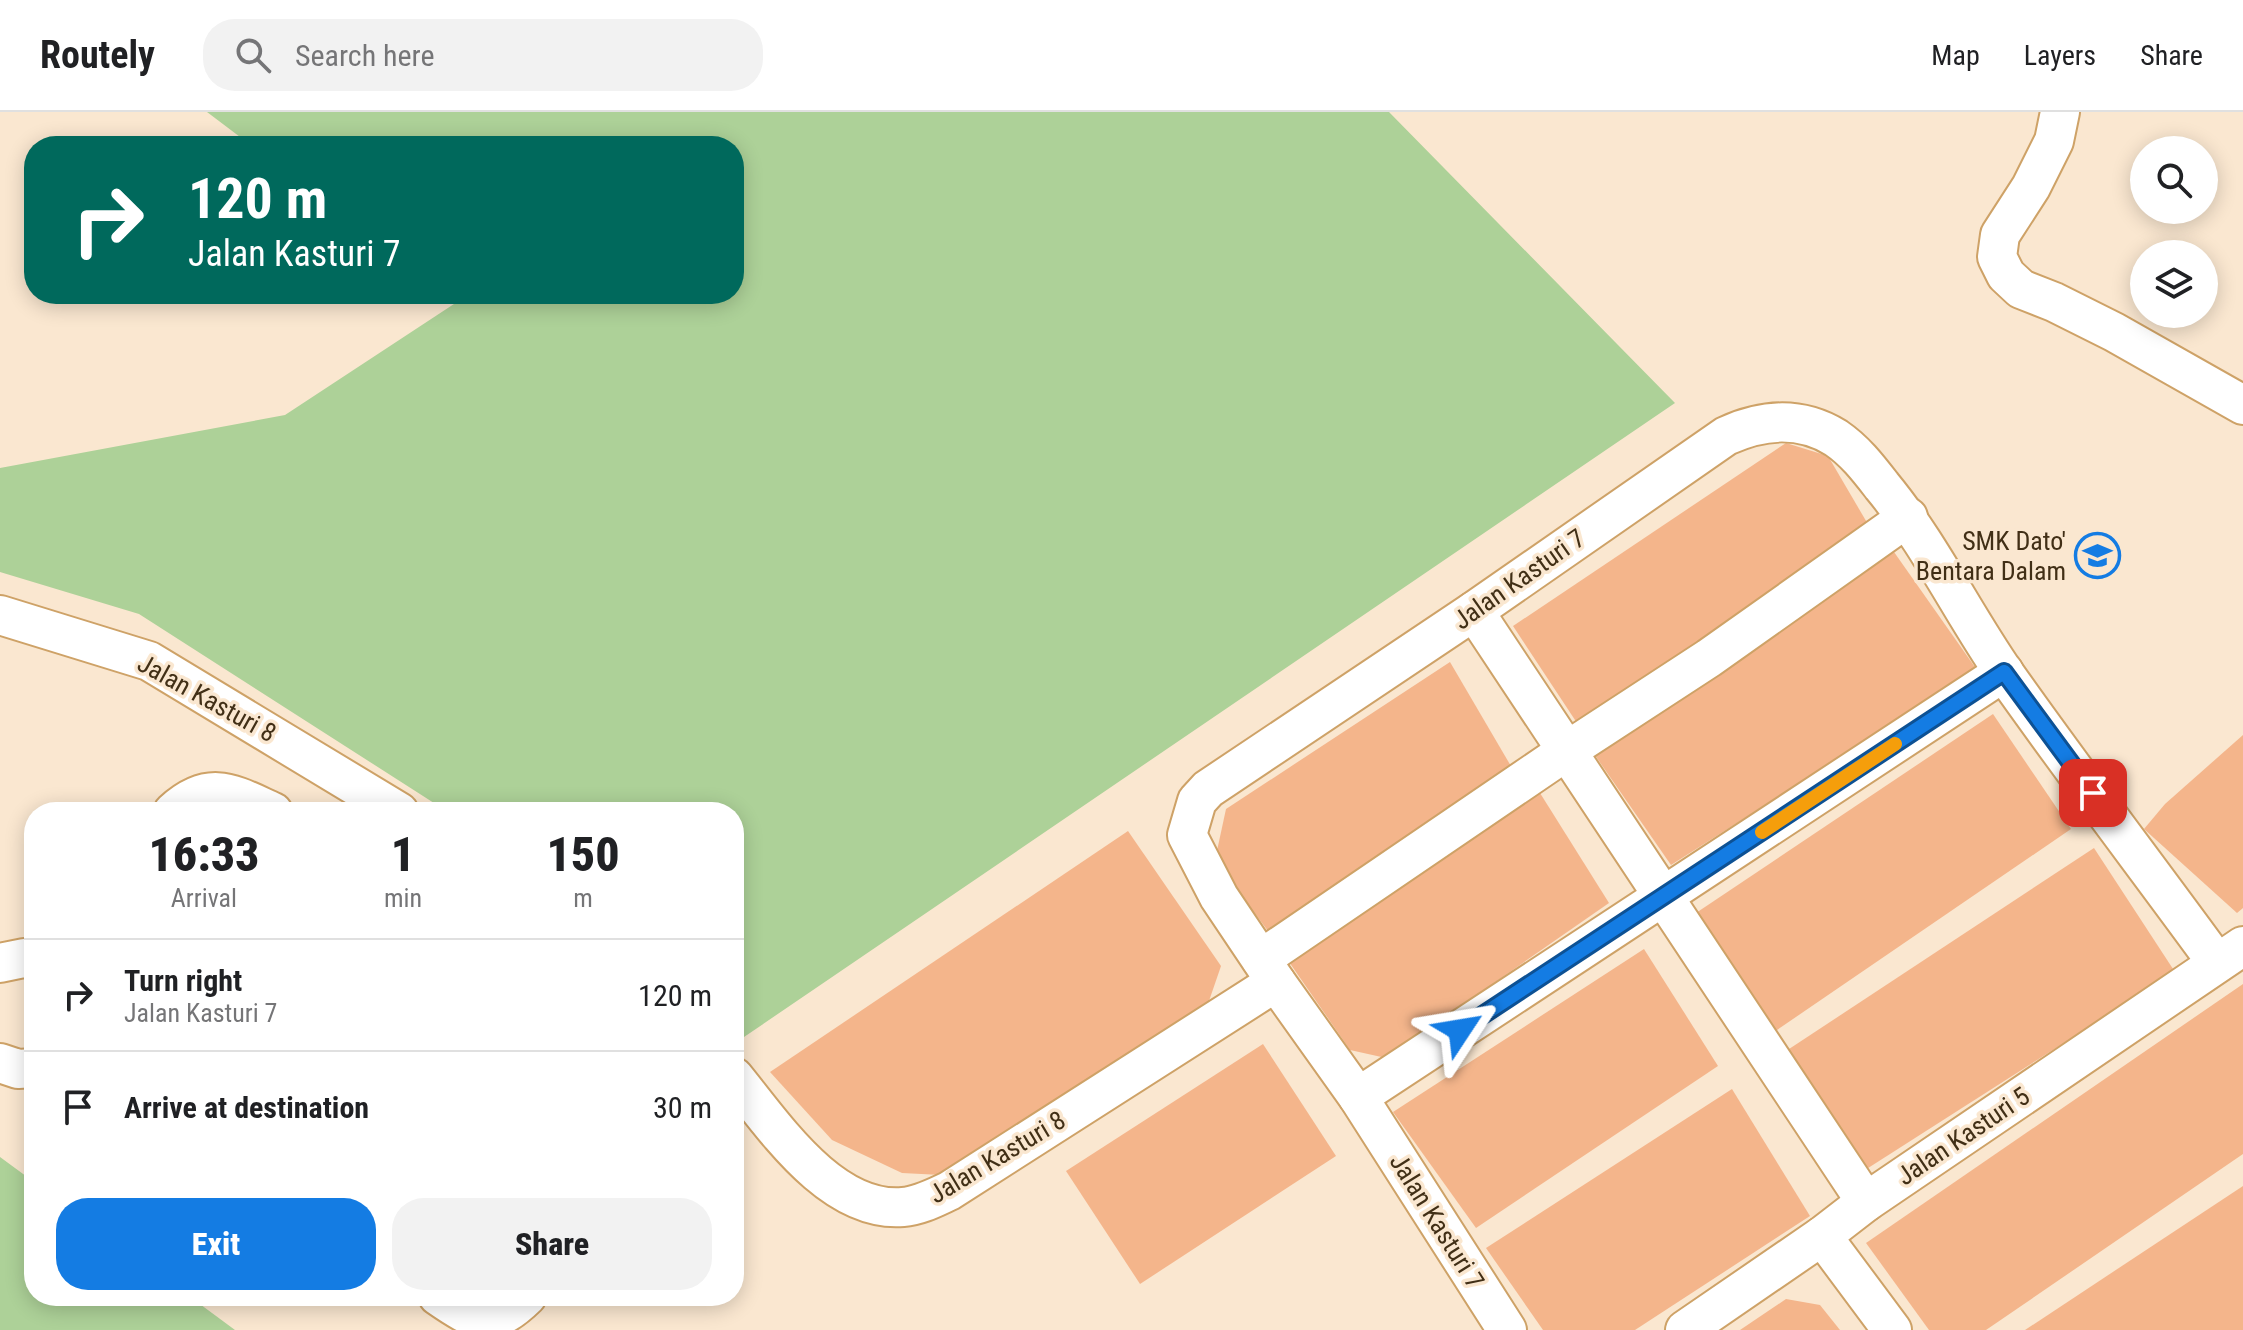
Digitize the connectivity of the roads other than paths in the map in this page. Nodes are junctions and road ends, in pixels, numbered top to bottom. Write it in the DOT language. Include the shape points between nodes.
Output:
graph roads {
  1 [pos="2060,112"];
  2 [pos="2243,405"];
  3 [pos="1908,517"];
  4 [pos="1474,611"];
  5 [pos="0,615"];
  6 [pos="2004,672"];
  7 [pos="1565,752"];
  8 [pos="184,802"];
  9 [pos="251,802"];
  10 [pos="382,802"];
  11 [pos="1662,898"];
  12 [pos="2230,954"];
  13 [pos="24,958"];
  14 [pos="0,963"];
  15 [pos="1268,971"];
  16 [pos="0,1063"];
  17 [pos="24,1069"];
  18 [pos="744,1089"];
  19 [pos="1358,1097"];
  20 [pos="1866,1202"];
  21 [pos="1822,1236"];
  22 [pos="453,1306"];
  23 [pos="519,1306"];
  24 [pos="1507,1330"];
  25 [pos="1685,1330"];
  26 [pos="1892,1330"];
  1 -- 2 [label="street" via="2054,141 2000,235 1997,257 2006,275 2021,289 2114,332"];
  3 -- 4 [label="street, Jalan Kasturi 7" via="1858,456 1835,438 1775,420 1751,425 1726,436"];
  3 -- 6 [label="street, Jalan Kasturi 7"];
  3 -- 7 [label="street, Jalan Kasturi 8"];
  4 -- 7 [label="street"];
  4 -- 15 [label="street, Jalan Kasturi 7" via="1197,801 1187,835 1219,897"];
  5 -- 10 [label="street, Jalan Kasturi 8" via="149,661"];
  6 -- 11 [label="street"];
  6 -- 12 [label="street, Jalan Kasturi 7"];
  7 -- 11 [label="street"];
  7 -- 15 [label="street, Jalan Kasturi 8"];
  8 -- 9 [label="street" via="206,791 232,793"];
  11 -- 19 [label="street"];
  11 -- 20 [label="street"];
  12 -- 20 [label="street, Jalan Kasturi 5"];
  13 -- 14 [label="street"];
  15 -- 18 [label="street, Jalan Kasturi 8" via="927,1202 883,1207 858,1200 794,1151"];
  15 -- 19 [label="street, Jalan Kasturi 7"];
  16 -- 17 [label="street"];
  19 -- 24 [label="street, Jalan Kasturi 7"];
  20 -- 21 [label="street, Jalan Kasturi 5"];
  21 -- 25 [label="street, Jalan Kasturi 5"];
  21 -- 26 [label="street"];
  22 -- 23 [label="street" via="484,1324 498,1323"];
}
